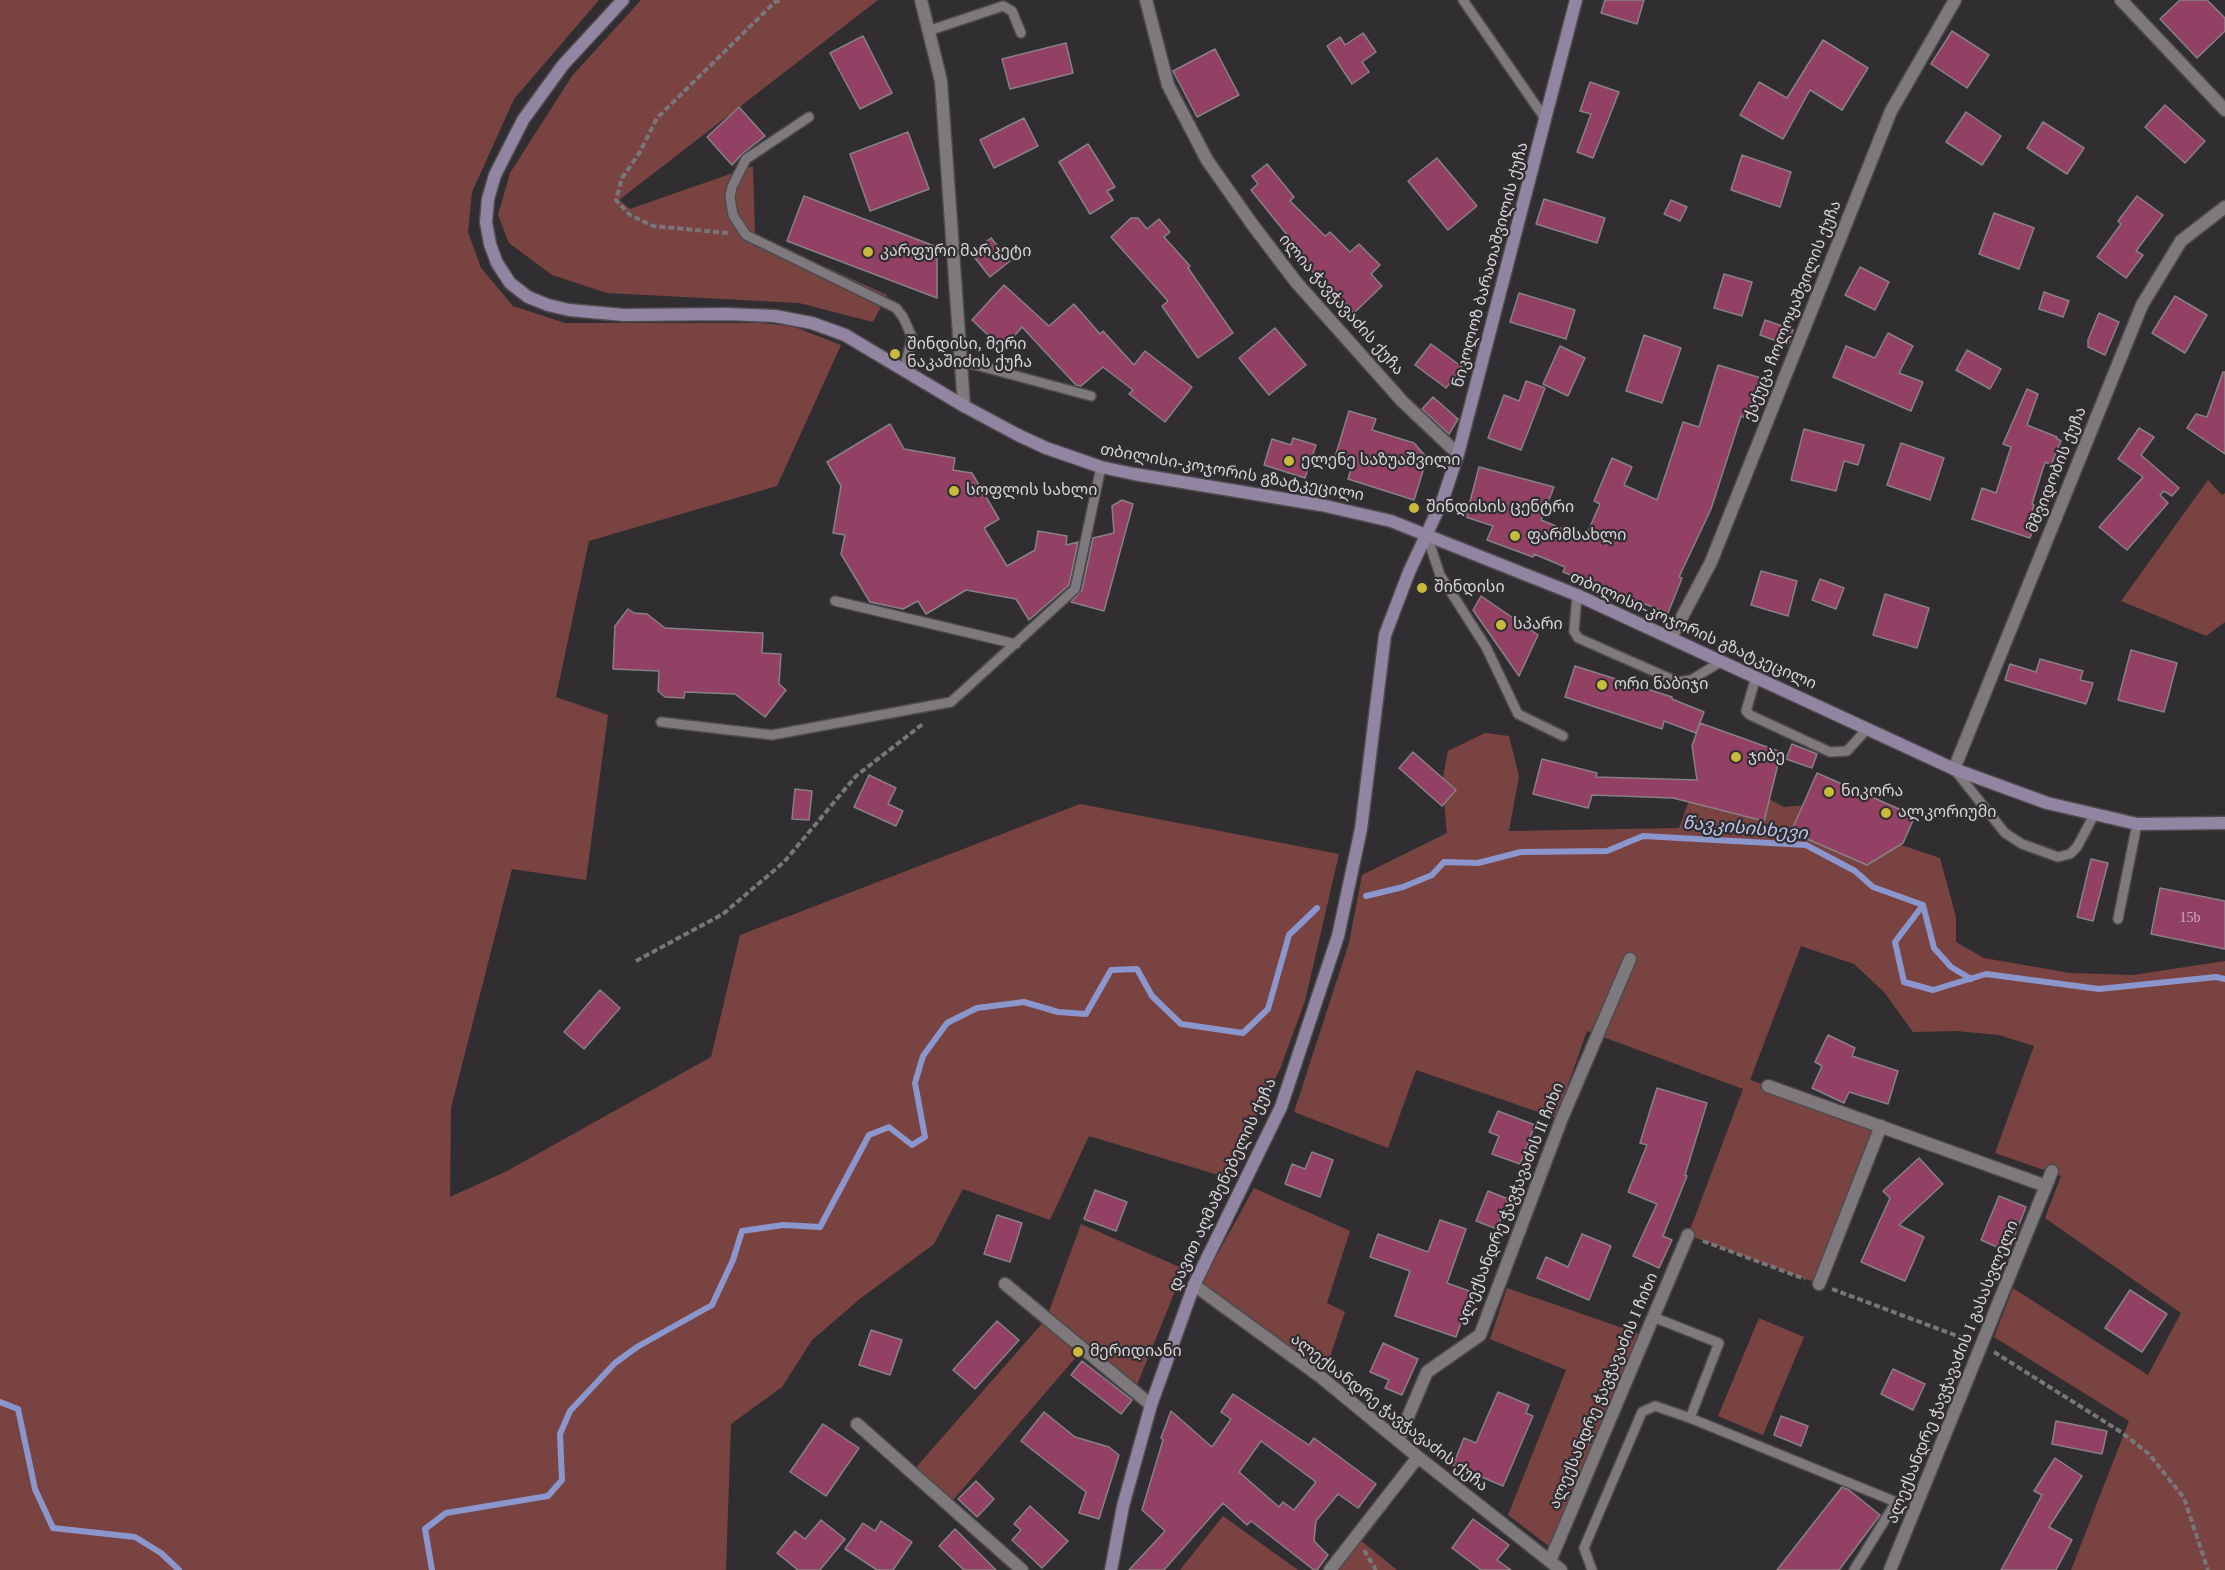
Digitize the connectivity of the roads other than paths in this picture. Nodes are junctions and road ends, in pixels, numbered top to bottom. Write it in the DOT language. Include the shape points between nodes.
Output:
graph roads {
  1 [pos="623,0"];
  2 [pos="921,0"];
  3 [pos="1146,0"];
  4 [pos="1463,0"];
  5 [pos="1576,0"];
  6 [pos="1955,0"];
  7 [pos="2121,0"];
  8 [pos="928,31"];
  9 [pos="1021,33"];
  10 [pos="2225,110"];
  11 [pos="809,117"];
  12 [pos="1546,120"];
  13 [pos="2225,207"];
  14 [pos="961,361"];
  15 [pos="904,370"];
  16 [pos="1091,396"];
  17 [pos="964,406"];
  18 [pos="1458,454"];
  19 [pos="1101,467"];
  20 [pos="1427,536"];
  21 [pos="1577,596"];
  22 [pos="835,601"];
  23 [pos="1671,638"];
  24 [pos="1016,644"];
  25 [pos="1722,661"];
  26 [pos="1756,677"];
  27 [pos="661,722"];
  28 [pos="1867,729"];
  29 [pos="1563,736"];
  30 [pos="1954,769"];
  31 [pos="2094,815"];
  32 [pos="2225,823"];
  33 [pos="2136,824"];
  34 [pos="2118,919"];
  35 [pos="1630,959"];
  36 [pos="1768,1086"];
  37 [pos="1881,1126"];
  38 [pos="2052,1171"];
  39 [pos="2046,1186"];
  40 [pos="1688,1235"];
  41 [pos="1005,1284"];
  42 [pos="1820,1284"];
  43 [pos="1194,1285"];
  44 [pos="1653,1317"];
  45 [pos="1151,1406"];
  46 [pos="1690,1418"];
  47 [pos="857,1424"];
  48 [pos="1398,1440"];
  49 [pos="1418,1457"];
  50 [pos="1550,1561"];
  51 [pos="1022,1570"];
  52 [pos="1111,1570"];
  53 [pos="1330,1570"];
  54 [pos="1561,1570"];
  55 [pos="1592,1570"];
  56 [pos="1854,1570"];
  57 [pos="1890,1570"];
  1 -- 15 [label="main road, თბილისი-კოჯორის გზატკეცილი" via="563,65 523,120 495,175 486,222 489,244 510,283 528,297 569,310 624,315 775,316 812,323 845,335"];
  2 -- 8 [label="street"];
  3 -- 18 [label="street, ილია ჭავჭავაძის ქუჩა" via="1168,85 1207,160 1296,282 1402,400"];
  4 -- 12 [label="lane"];
  5 -- 12 [label="main road, ნიკოლოზ ბარათაშვილის ქუჩა"];
  6 -- 23 [label="street, ქაქუცა ჩოლოყაშვილის ქუჩა" via="1891,111 1711,562"];
  7 -- 10 [label="street"];
  8 -- 9 [label="lane" via="1004,6 1012,11"];
  8 -- 14 [label="street" via="941,81"];
  11 -- 15 [label="lane" via="746,159 732,187 733,215 746,234 896,308 912,337"];
  12 -- 18 [label="main road, ნიკოლოზ ბარათაშვილის ქუჩა"];
  13 -- 30 [label="street, მშვიდობის ქუჩა" via="2181,241 2142,305"];
  14 -- 16 [label="lane"];
  14 -- 17 [label="street"];
  15 -- 17 [label="main road, თბილისი-კოჯორის გზატკეცილი"];
  17 -- 19 [label="main road, თბილისი-კოჯორის გზატკეცილი" via="1018,435"];
  18 -- 20 [label="main road, ნიკოლოზ ბარათაშვილის ქუჩა"];
  19 -- 20 [label="main road, თბილისი-კოჯორის გზატკეცილი" via="1350,510"];
  19 -- 24 [label="lane" via="1075,589"];
  20 -- 21 [label="main road, თბილისი-კოჯორის გზატკეცილი"];
  20 -- 29 [label="lane" via="1440,575 1486,647 1518,714"];
  20 -- 43 [label="main road, დავით აღმაშენებელის ქუჩა" via="1384,636 1361,829 1338,936 1281,1107"];
  21 -- 23 [label="main road, თბილისი-კოჯორის გზატკეცილი"];
  21 -- 25 [label="lane" via="1574,631 1578,638 1678,682 1691,680"];
  22 -- 24 [label="lane"];
  23 -- 25 [label="main road, თბილისი-კოჯორის გზატკეცილი"];
  24 -- 27 [label="lane" via="951,702 772,735"];
  25 -- 26 [label="main road, თბილისი-კოჯორის გზატკეცილი"];
  26 -- 28 [label="main road, თბილისი-კოჯორის გზატკეცილი"];
  26 -- 28 [label="lane" via="1746,711 1750,715 1830,752 1847,752"];
  28 -- 30 [label="main road, თბილისი-კოჯორის გზატკეცილი"];
  30 -- 31 [label="main road, თბილისი-კოჯორის გზატკეცილი" via="2047,803"];
  30 -- 31 [label="lane" via="2005,833 2022,844 2058,856 2070,854 2077,847"];
  31 -- 33 [label="main road, თბილისი-კოჯორის გზატკეცილი"];
  32 -- 33 [label="main road, თბილისი-კოჯორის გზატკეცილი"];
  33 -- 34 [label="lane"];
  35 -- 48 [label="street, ალექსანდრე ჭავჭავაძის II ჩიხი" via="1562,1118 1480,1335 1428,1372"];
  36 -- 37 [label="street"];
  37 -- 39 [label="street"];
  37 -- 42 [label="street"];
  38 -- 39 [label="street, ალექსანდრე ჭავჭავაძის I გასასვლელი"];
  39 -- 57 [label="street, ალექსანდრე ჭავჭავაძის I გასასვლელი"];
  40 -- 44 [label="street, ალექსანდრე ჭავჭავაძის I ჩიხი"];
  41 -- 45 [label="street"];
  43 -- 45 [label="main road, დავით აღმაშენებელის ქუჩა"];
  43 -- 48 [label="street, ალექსანდრე ჭავჭავაძის ქუჩა" via="1322,1378"];
  44 -- 46 [label="lane" via="1719,1343"];
  44 -- 50 [label="street, ალექსანდრე ჭავჭავაძის I ჩიხი"];
  45 -- 52 [label="main road, დავით აღმაშენებელის ქუჩა" via="1123,1506"];
  46 -- 55 [label="lane" via="1655,1406 1642,1412 1584,1548"];
  46 -- 56 [label="lane" via="1896,1502"];
  47 -- 51 [label="street"];
  48 -- 49 [label="street, ალექსანდრე ჭავჭავაძის ქუჩა"];
  49 -- 50 [label="street, ალექსანდრე ჭავჭავაძის ქუჩა"];
  49 -- 53 [label="street"];
  50 -- 54 [label="street, ალექსანდრე ჭავჭავაძის ქუჩა"];
}
